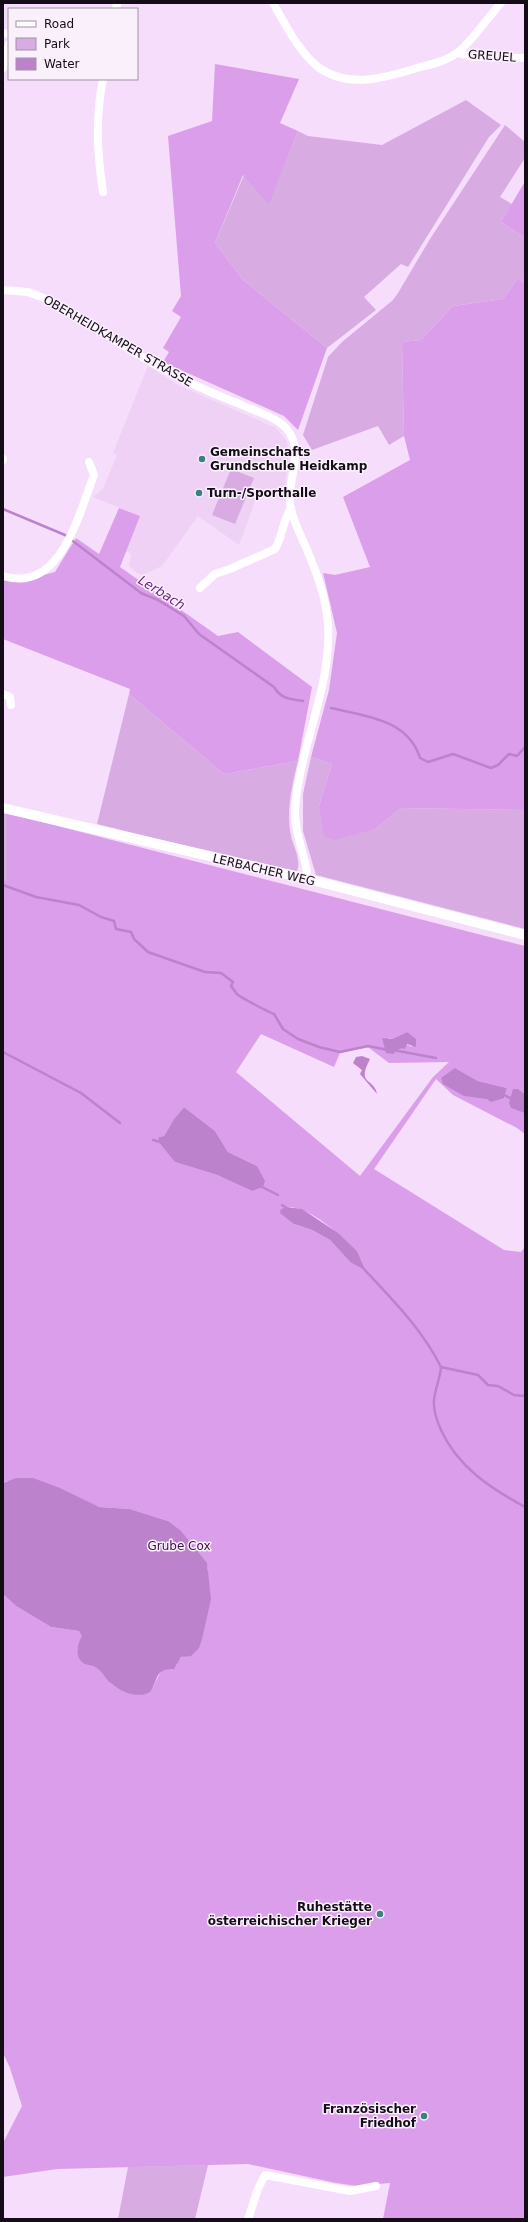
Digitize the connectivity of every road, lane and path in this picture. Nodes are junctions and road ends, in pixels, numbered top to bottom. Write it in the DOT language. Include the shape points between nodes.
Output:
graph roads {
  1 [pos="273,3"];
  2 [pos="501,3"];
  3 [pos="8,48"];
  4 [pos="458,53"];
  5 [pos="525,58"];
  6 [pos="3,68"];
  7 [pos="102,80"];
  8 [pos="103,192"];
  9 [pos="3,290"];
  10 [pos="89,462"];
  11 [pos="291,508"];
  12 [pos="3,576"];
  13 [pos="200,588"];
  14 [pos="3,694"];
  15 [pos="11,705"];
  16 [pos="3,808"];
  17 [pos="308,879"];
  18 [pos="525,935"];
  19 [pos="376,2186"];
  20 [pos="248,2219"];
  1 -- 4 [label="street" via="309,58 320,68 345,78 380,79 445,60"];
  2 -- 4 [label="street"];
  3 -- 6 [label="street"];
  4 -- 5 [label="street, GREUEL" via="472,57"];
  7 -- 8 [label="street" via="96,124"];
  9 -- 11 [label="street, OBERHEIDKAMPER STRASSE" via="28,292 44,298 188,382 285,426 295,443"];
  10 -- 12 [label="street" via="94,475 66,547 49,568 27,577"];
  11 -- 13 [label="street" via="283,520 275,549 215,574"];
  11 -- 17 [label="street, OBERHEIDKAMPER STRASSE" via="318,575 328,622 326,667 297,788 295,812 297,833"];
  14 -- 15 [label="street" via="10,697"];
  16 -- 17 [label="street, LERBACHER WEG"];
  17 -- 18 [label="street, LERBACHER WEG"];
  19 -- 20 [label="street" via="350,2191 265,2176"];
}
